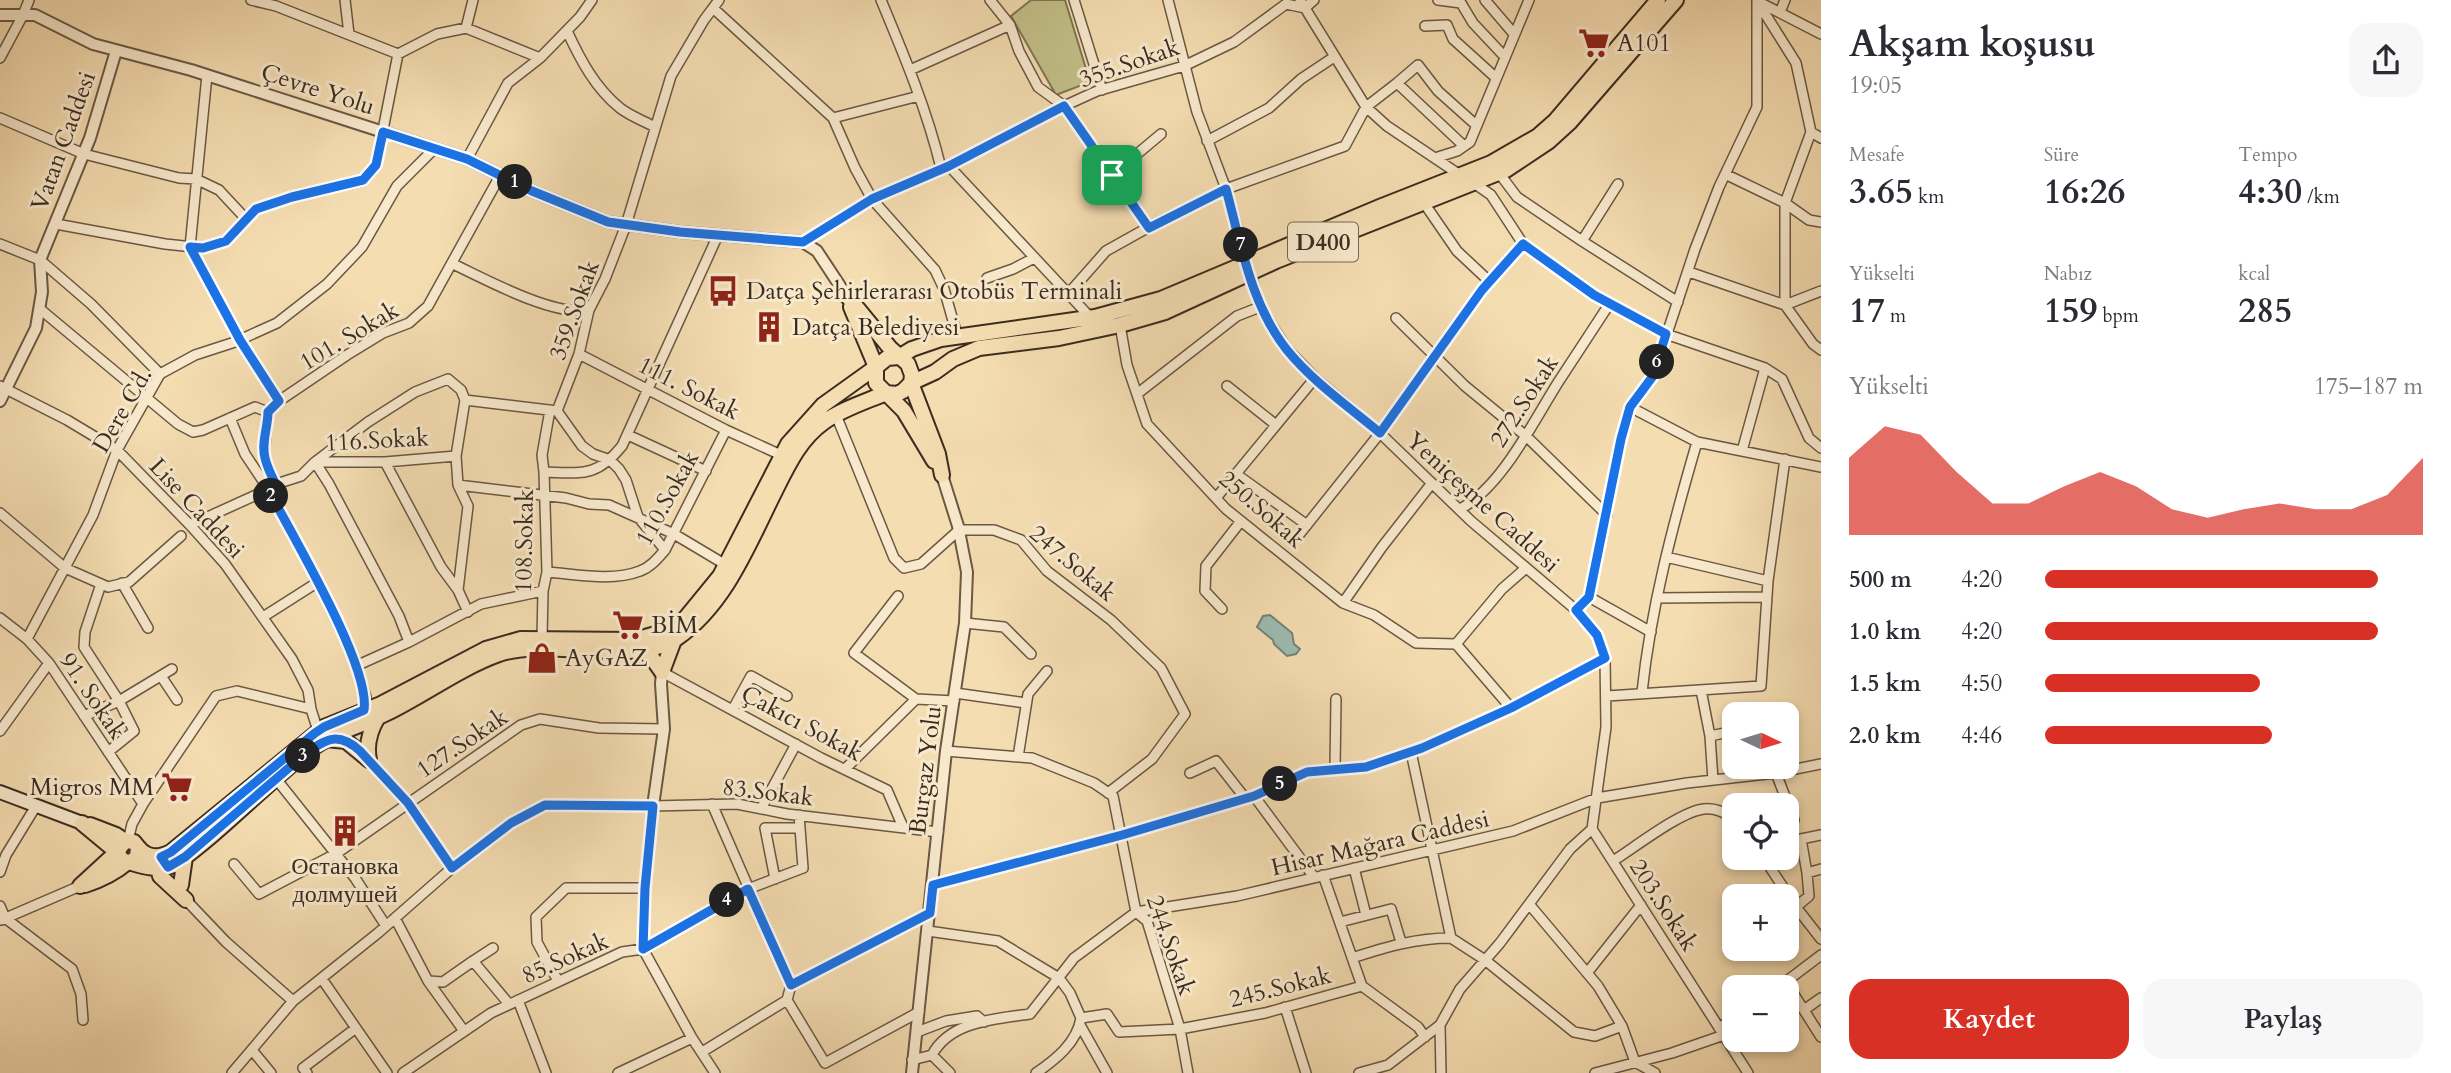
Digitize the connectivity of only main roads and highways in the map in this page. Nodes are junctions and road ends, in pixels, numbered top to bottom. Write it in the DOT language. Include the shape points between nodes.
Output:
graph roads {
  1 [pos="1658,0"];
  2 [pos="1676,0"];
  3 [pos="1247,268"];
  4 [pos="899,357"];
  5 [pos="876,367"];
  6 [pos="911,383"];
  7 [pos="886,393"];
  8 [pos="674,640"];
  9 [pos="638,650"];
  10 [pos="371,714"];
  11 [pos="321,735"];
  12 [pos="0,792"];
  13 [pos="82,823"];
  14 [pos="128,851"];
  15 [pos="185,857"];
  16 [pos="160,862"];
  17 [pos="80,886"];
  18 [pos="181,886"];
  1 -- 3 [label="main road, D400" via="1538,136 1510,153"];
  2 -- 3 [label="main road, D400" via="1570,122 1525,159 1424,203"];
  3 -- 4 [label="main road, D400" via="1161,299 1090,317 957,335"];
  3 -- 6 [label="main road, D400" via="1165,312 1059,338 979,348"];
  4 -- 5 [label="main road, D400" via="887,358"];
  4 -- 5 [label="main road" via="844,292"];
  4 -- 6 [label="main road" via="911,369"];
  5 -- 7 [label="main road" via="876,383"];
  5 -- 10 [label="main road" via="823,405 781,454 726,565 684,620 650,637 618,641 521,639 495,645"];
  6 -- 7 [label="main road, D400" via="897,394"];
  6 -- 7 [label="main road" via="942,475 904,411"];
  7 -- 8 [label="main road" via="822,423 799,447 724,589 703,617"];
  8 -- 9 [label="main road"];
  8 -- 9 [label="main road" via="662,672 650,655"];
  9 -- 10 [label="main road" via="510,651"];
  10 -- 11 [label="main road"];
  10 -- 11 [label="main road" via="369,760 346,741"];
  11 -- 15 [label="main road" via="277,780"];
  11 -- 16 [label="main road"];
  12 -- 13 [label="main road"];
  13 -- 14 [label="main road"];
  14 -- 16 [label="main road" via="139,867"];
  14 -- 17 [label="main road"];
  15 -- 16 [label="main road"];
  15 -- 18 [label="main road"];
  16 -- 18 [label="main road"];
  16 -- 18 [label="main road" via="160,876 186,901"];
}
